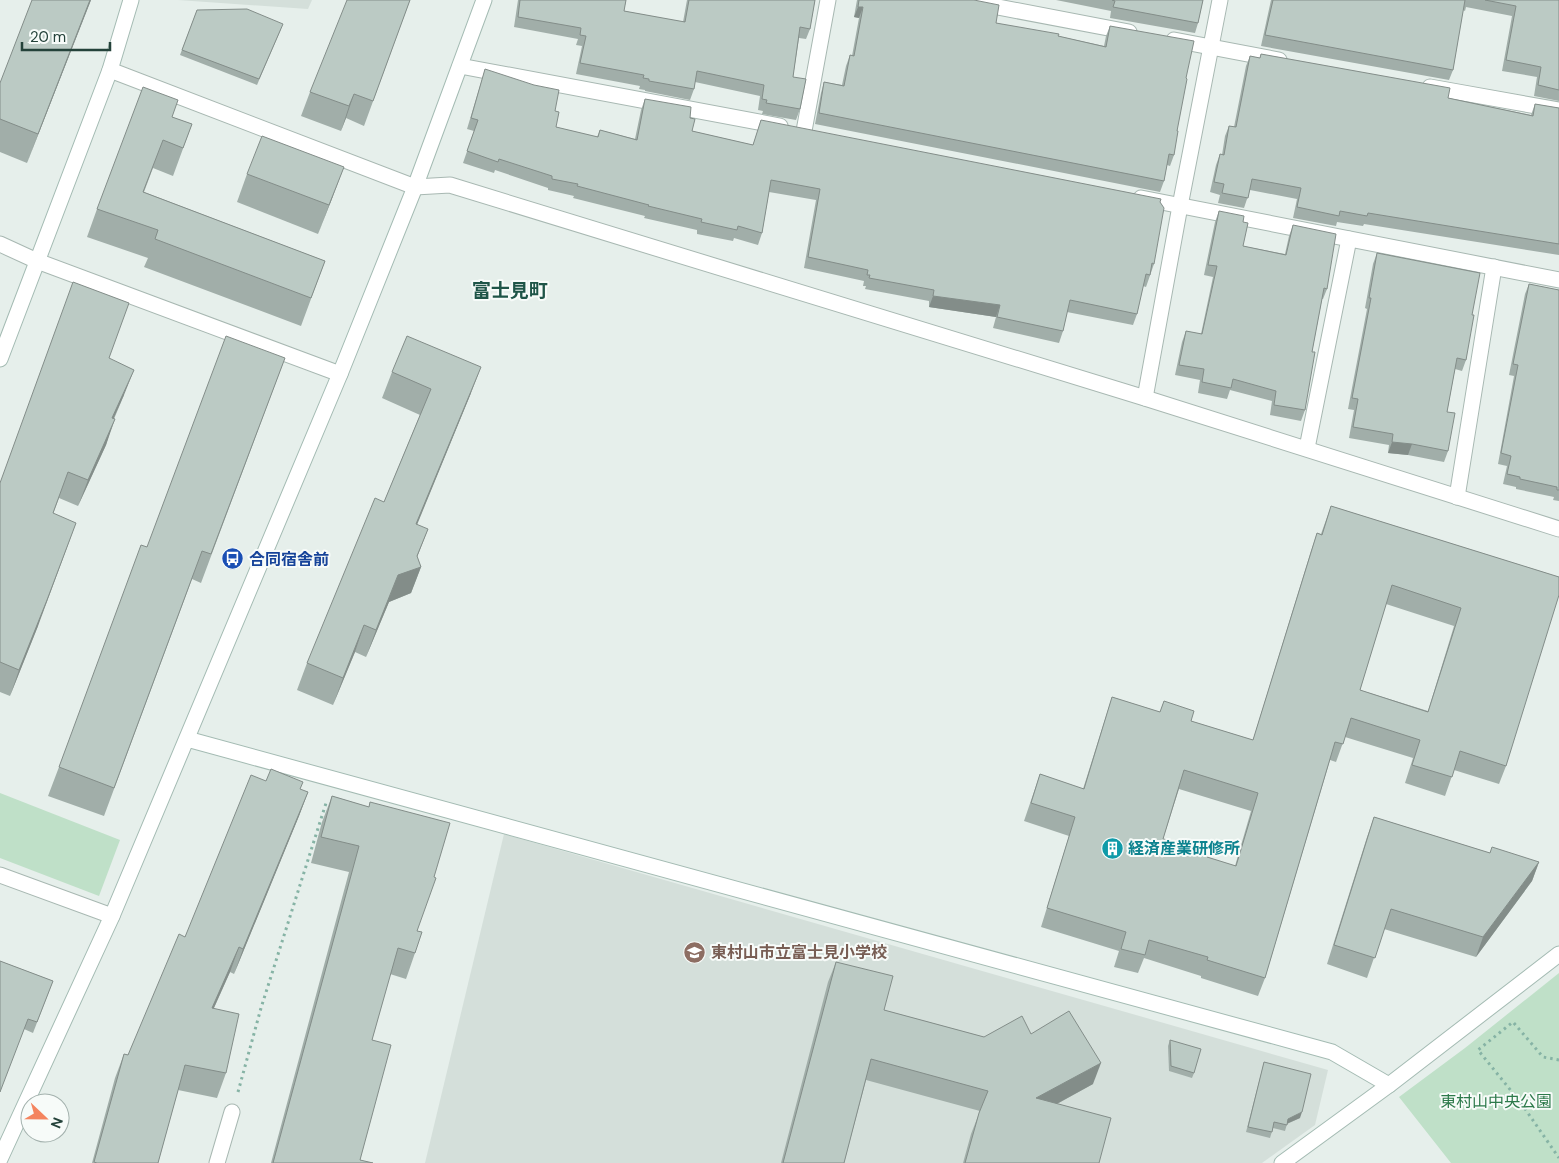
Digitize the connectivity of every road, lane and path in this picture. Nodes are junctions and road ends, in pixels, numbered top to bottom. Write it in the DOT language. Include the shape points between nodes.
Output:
graph roads {
  1 [pos="131,0"];
  2 [pos="484,0"];
  3 [pos="828,0"];
  4 [pos="961,0"];
  5 [pos="1220,0"];
  6 [pos="1144,34"];
  7 [pos="1163,38"];
  8 [pos="1211,47"];
  9 [pos="1298,63"];
  10 [pos="460,66"];
  11 [pos="110,70"];
  12 [pos="1414,84"];
  13 [pos="1559,110"];
  14 [pos="416,187"];
  15 [pos="1132,196"];
  16 [pos="1180,206"];
  17 [pos="1349,239"];
  18 [pos="0,244"];
  19 [pos="37,261"];
  20 [pos="1494,268"];
  21 [pos="1559,280"];
  22 [pos="0,358"];
  23 [pos="340,374"];
  24 [pos="1145,398"];
  25 [pos="1307,448"];
  26 [pos="1457,497"];
  27 [pos="1559,529"];
  28 [pos="187,740"];
  29 [pos="334,780"];
  30 [pos="0,875"];
  31 [pos="112,916"];
  32 [pos="1559,954"];
  33 [pos="1559,1060"];
  34 [pos="1389,1085"];
  35 [pos="232,1112"];
  36 [pos="1559,1158"];
  37 [pos="0,1159"];
  38 [pos="217,1163"];
  39 [pos="1282,1163"];
  1 -- 11 [label="street"];
  2 -- 10 [label="street"];
  3 -- 10 [label="street" via="809,132"];
  4 -- 6 [label="street"];
  5 -- 8 [label="street"];
  7 -- 8 [label="street"];
  8 -- 9 [label="street"];
  8 -- 16 [label="street"];
  10 -- 14 [label="street"];
  11 -- 14 [label="street"];
  11 -- 19 [label="street"];
  12 -- 13 [label="street"];
  14 -- 23 [label="street"];
  14 -- 24 [label="street" via="450,185"];
  15 -- 16 [label="street"];
  16 -- 17 [label="street"];
  16 -- 24 [label="street"];
  17 -- 20 [label="street"];
  17 -- 25 [label="street"];
  18 -- 19 [label="street"];
  19 -- 22 [label="street"];
  19 -- 23 [label="street"];
  20 -- 21 [label="street"];
  20 -- 26 [label="street"];
  23 -- 28 [label="street"];
  24 -- 25 [label="street"];
  25 -- 26 [label="street"];
  26 -- 27 [label="street"];
  28 -- 29 [label="street"];
  28 -- 31 [label="street"];
  29 -- 34 [label="street" via="1332,1052"];
  29 -- 35 [label="path" via="261,1008"];
  30 -- 31 [label="street"];
  31 -- 37 [label="street"];
  32 -- 34 [label="street"];
  33 -- 36 [label="path" via="1544,1057 1513,1022 1478,1050 1521,1103"];
  34 -- 39 [label="street"];
  35 -- 38 [label="street"];
}
